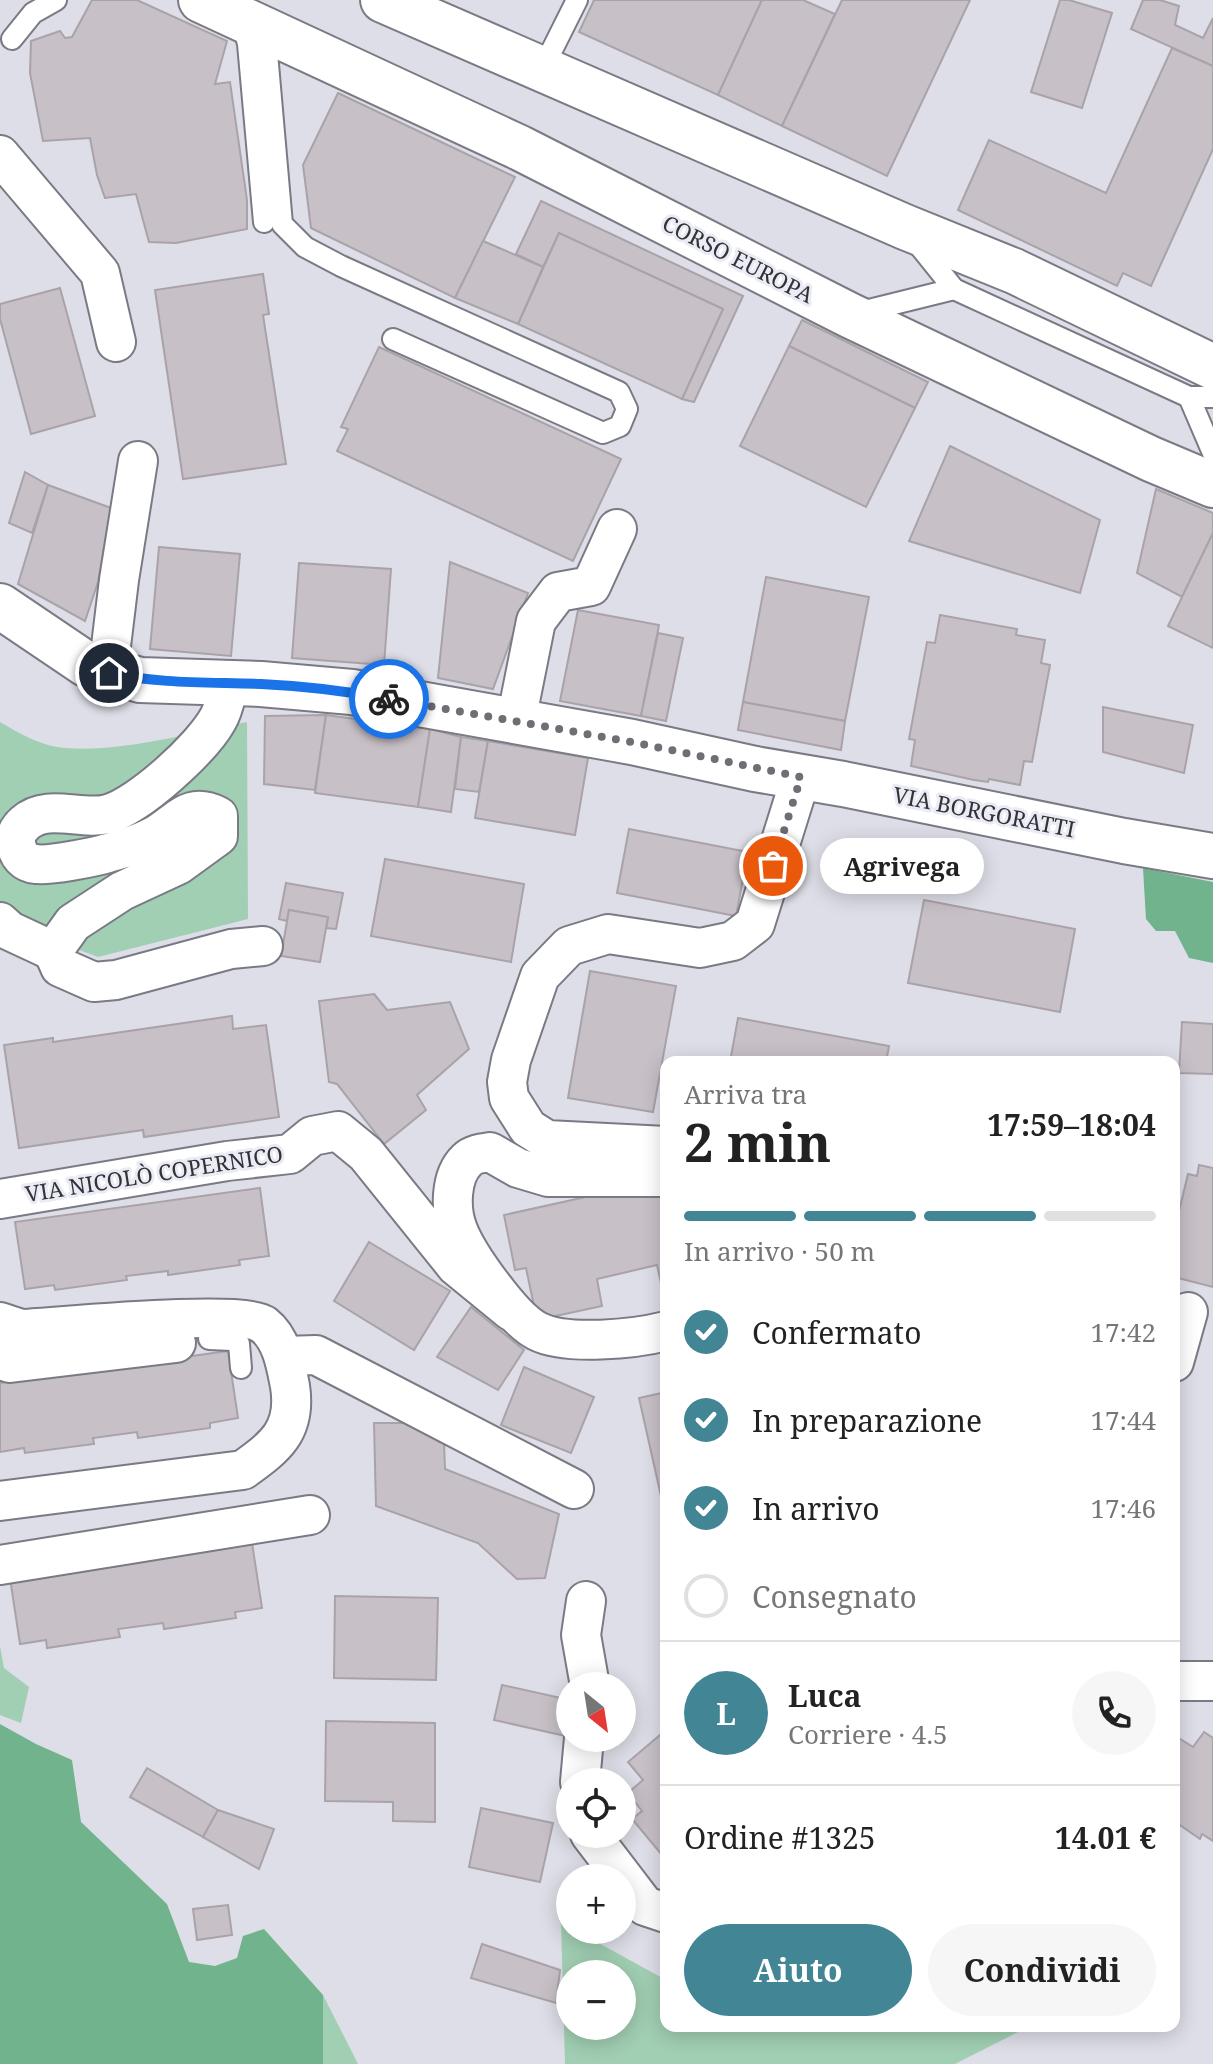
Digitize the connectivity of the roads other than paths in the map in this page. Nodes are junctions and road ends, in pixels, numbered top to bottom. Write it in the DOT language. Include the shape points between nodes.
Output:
graph roads {
  1 [pos="56,0"];
  2 [pos="201,0"];
  3 [pos="383,0"];
  4 [pos="577,0"];
  5 [pos="253,23"];
  6 [pos="12,39"];
  7 [pos="542,70"];
  8 [pos="0,155"];
  9 [pos="264,222"];
  10 [pos="905,227"];
  11 [pos="954,289"];
  12 [pos="849,315"];
  13 [pos="393,339"];
  14 [pos="116,342"];
  15 [pos="1201,382"];
  16 [pos="1213,397"];
  17 [pos="1213,453"];
  18 [pos="138,461"];
  19 [pos="1213,485"];
  20 [pos="617,529"];
  21 [pos="0,606"];
  22 [pos="111,646"];
  23 [pos="229,684"];
  24 [pos="516,721"];
  25 [pos="801,777"];
  26 [pos="1213,856"];
  27 [pos="0,922"];
  28 [pos="263,946"];
  29 [pos="53,951"];
  30 [pos="660,1146"];
  31 [pos="660,1177"];
  32 [pos="0,1199"];
  33 [pos="511,1311"];
  34 [pos="1192,1317"];
  35 [pos="0,1322"];
  36 [pos="207,1329"];
  37 [pos="660,1332"];
  38 [pos="1180,1347"];
  39 [pos="284,1356"];
  40 [pos="0,1360"];
  41 [pos="241,1368"];
  42 [pos="574,1489"];
  43 [pos="0,1501"];
  44 [pos="310,1515"];
  45 [pos="0,1565"];
  46 [pos="586,1601"];
  47 [pos="588,1672"];
  48 [pos="1180,1681"];
  49 [pos="1213,1681"];
  50 [pos="601,1848"];
  51 [pos="660,1911"];
  1 -- 6 [label="lane" via="33,13"];
  2 -- 5 [label="main road, CORSO EUROPA"];
  3 -- 7 [label="main road" via="449,22"];
  4 -- 7 [label="lane"];
  5 -- 9 [label="lane" via="248,44"];
  5 -- 12 [label="main road, CORSO EUROPA" via="520,148"];
  5 -- 13 [label="lane" via="282,224 305,247 341,266 619,392 627,409 620,426 603,433"];
  7 -- 10 [label="main road"];
  8 -- 14 [label="street" via="100,273"];
  10 -- 11 [label="lane"];
  10 -- 15 [label="main road" via="1014,271"];
  11 -- 12 [label="lane"];
  11 -- 15 [label="lane"];
  12 -- 19 [label="main road, CORSO EUROPA"];
  15 -- 16 [label="lane"];
  15 -- 17 [label="lane"];
  18 -- 22 [label="street"];
  20 -- 24 [label="street" via="591,586 558,592 536,621"];
  21 -- 23 [label="main road, VIA BORGORATTI" via="86,664 109,673 140,680"];
  23 -- 24 [label="main road, VIA BORGORATTI" via="352,692"];
  23 -- 29 [label="street" via="207,735 138,798 109,813 53,813 23,824 15,837 17,853 36,865 107,854 153,836 191,810 218,816 218,836 205,848 73,923"];
  24 -- 25 [label="main road, VIA BORGORATTI" via="632,742 753,780"];
  25 -- 26 [label="main road, VIA BORGORATTI"];
  25 -- 30 [label="street" via="755,924 744,933 733,941 700,948 608,934 569,946 540,976 507,1082 509,1098 528,1128 547,1140"];
  27 -- 29 [label="street"];
  28 -- 29 [label="street" via="94,982 60,967"];
  31 -- 33 [label="street" via="548,1177 490,1152 467,1160 452,1196 457,1229"];
  32 -- 33 [label="street, VIA NICOLÒ COPERNICO" via="290,1154 312,1136 338,1131 366,1154 456,1266"];
  33 -- 37 [label="street" via="538,1332 573,1338"];
  34 -- 38 [label="street"];
  35 -- 36 [label="street" via="21,1329"];
  36 -- 39 [label="street" via="254,1320 266,1326"];
  36 -- 40 [label="street" via="10,1363"];
  36 -- 41 [label="lane" via="239,1344"];
  39 -- 42 [label="street" via="316,1355"];
  39 -- 43 [label="street" via="292,1398 287,1426 276,1447 243,1470"];
  44 -- 45 [label="street"];
  46 -- 47 [label="street" via="581,1635"];
  48 -- 49 [label="street"];
  50 -- 51 [label="street" via="645,1906"];
}
